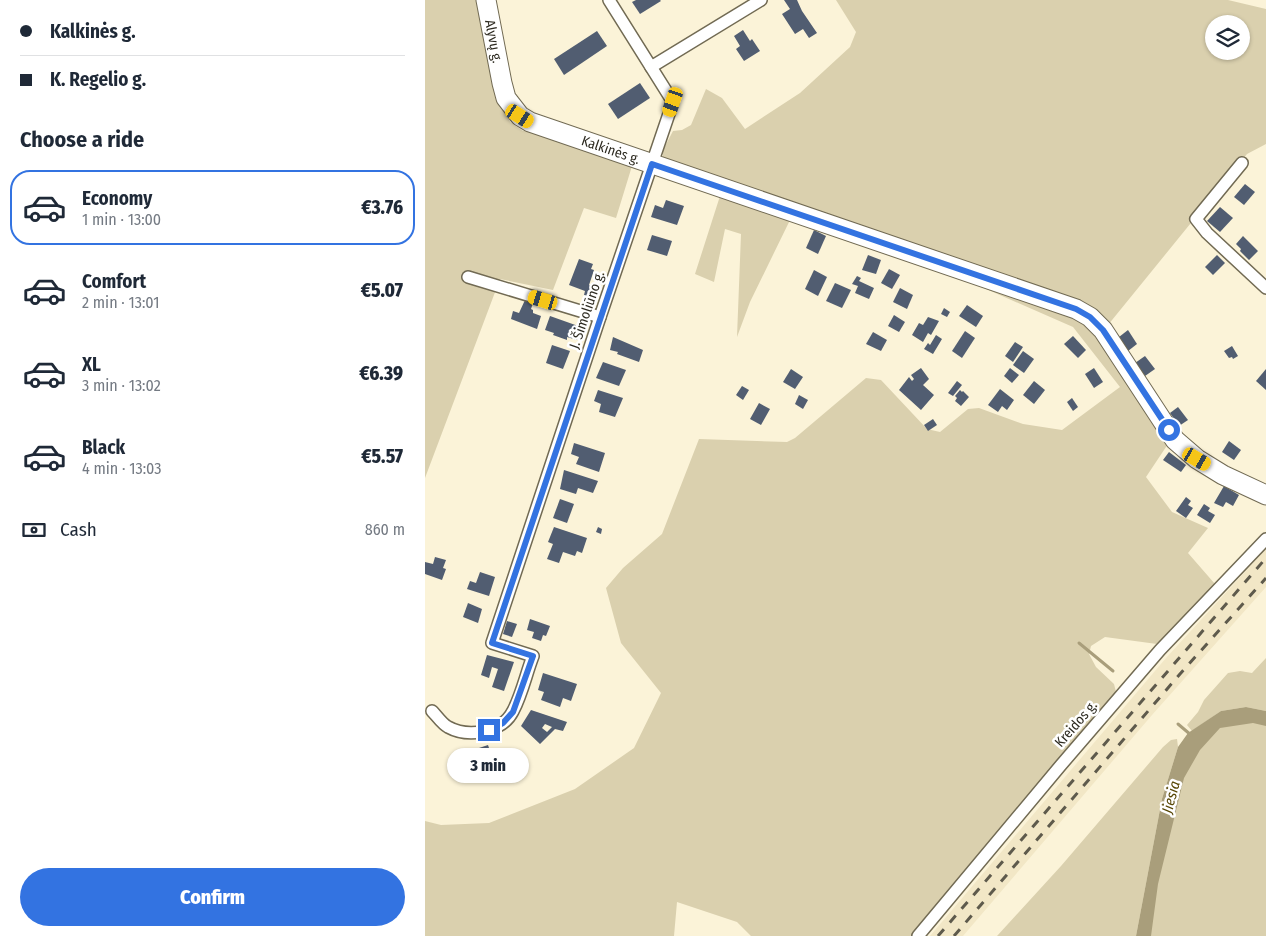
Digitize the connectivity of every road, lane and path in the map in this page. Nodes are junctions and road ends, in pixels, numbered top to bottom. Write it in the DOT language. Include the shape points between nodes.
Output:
graph roads {
  1 [pos="486,0"];
  2 [pos="609,0"];
  3 [pos="761,0"];
  4 [pos="651,67"];
  5 [pos="502,83"];
  6 [pos="1242,163"];
  7 [pos="652,164"];
  8 [pos="468,277"];
  9 [pos="1266,288"];
  10 [pos="600,317"];
  11 [pos="1266,495"];
  12 [pos="1266,539"];
  13 [pos="432,711"];
  14 [pos="918,936"];
  1 -- 5 [label="main road, Alyvų g."];
  2 -- 4 [label="street, J. Šimoliūno g."];
  3 -- 4 [label="street"];
  4 -- 7 [label="street, J. Šimoliūno g." via="673,102"];
  5 -- 7 [label="main road, Kalkinės g." via="511,106 531,122"];
  6 -- 9 [label="street" via="1195,219"];
  7 -- 10 [label="street, J. Šimoliūno g."];
  7 -- 11 [label="main road, Kalkinės g." via="1076,309 1103,330 1175,440 1223,475"];
  8 -- 10 [label="street"];
  10 -- 13 [label="street, J. Šimoliūno g." via="492,643 533,656 513,712 503,723 469,734 447,727"];
  12 -- 14 [label="street, Kreidos g." via="1160,650"];
}
